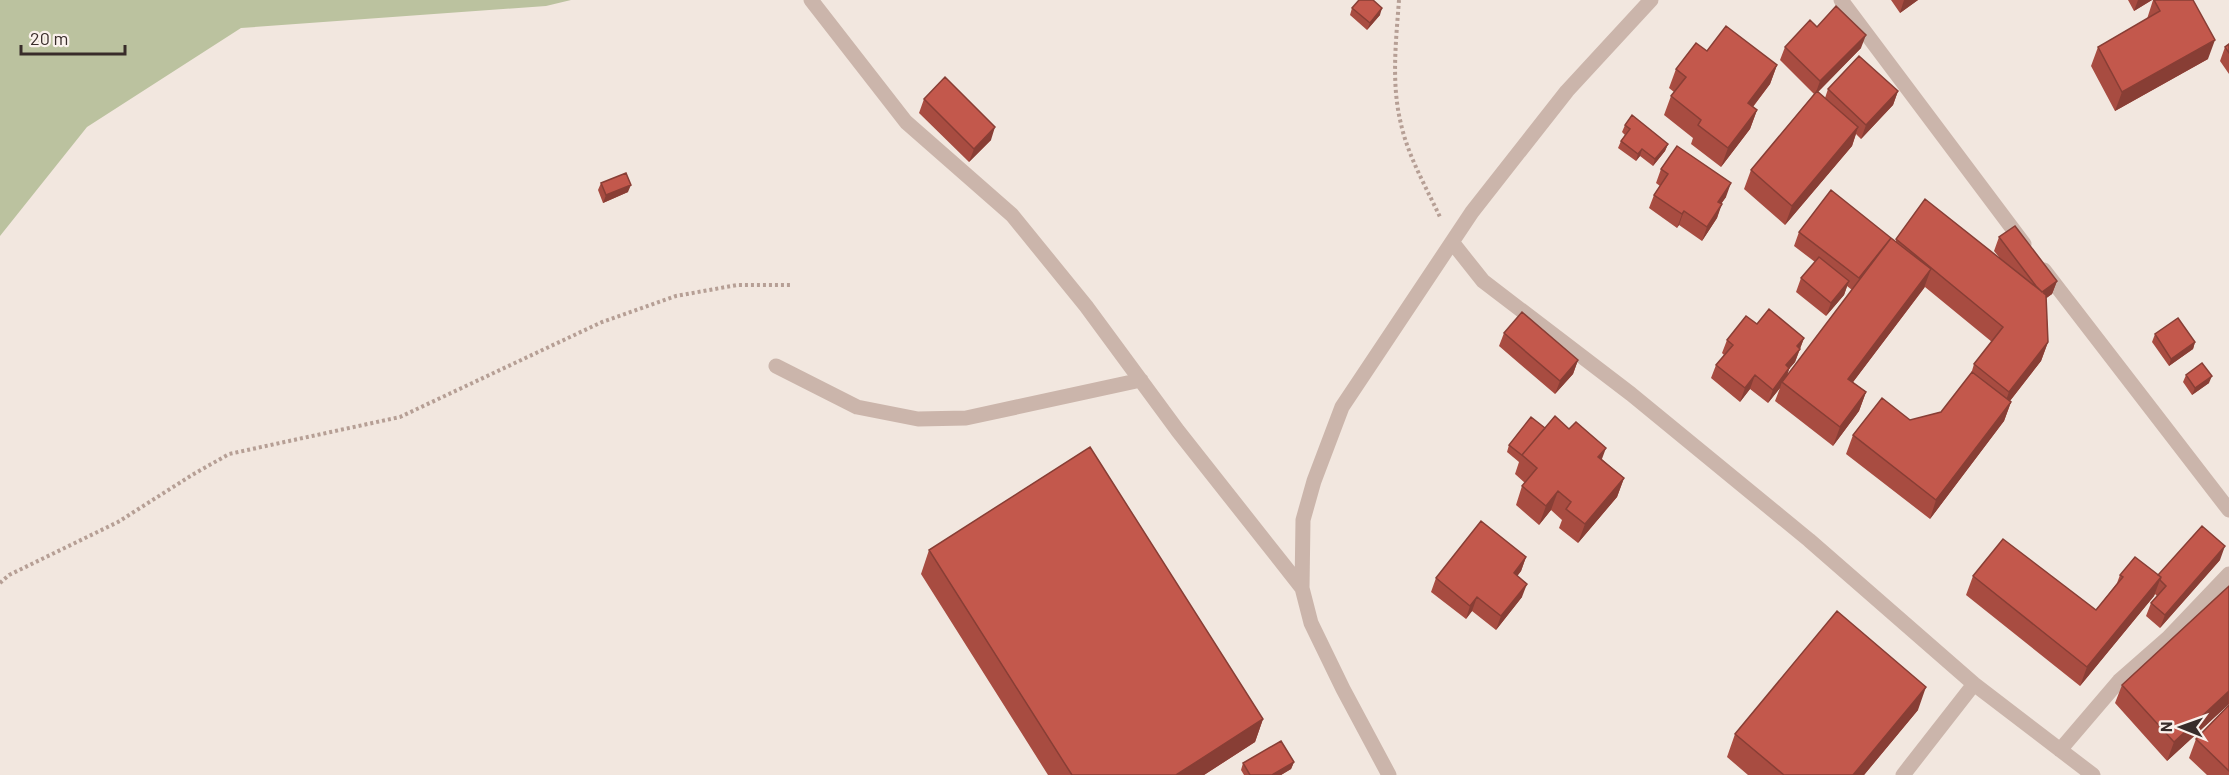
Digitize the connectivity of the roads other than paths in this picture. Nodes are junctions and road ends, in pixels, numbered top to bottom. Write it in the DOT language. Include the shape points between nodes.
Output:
graph roads {
  1 [pos="811,0"];
  2 [pos="1651,0"];
  3 [pos="1841,0"];
  4 [pos="1452,242"];
  5 [pos="776,366"];
  6 [pos="1141,380"];
  7 [pos="2229,510"];
  8 [pos="2229,574"];
  9 [pos="1302,588"];
  10 [pos="1974,684"];
  11 [pos="2060,750"];
  12 [pos="1389,775"];
  13 [pos="1903,775"];
  14 [pos="2093,775"];
  1 -- 6 [label="street" via="906,122 1012,215"];
  2 -- 4 [label="street" via="1567,92"];
  3 -- 7 [label="street"];
  4 -- 9 [label="street" via="1342,407 1303,520"];
  4 -- 10 [label="street" via="1483,281 1631,394"];
  5 -- 6 [label="street" via="857,407 918,419 966,418"];
  6 -- 9 [label="street"];
  8 -- 11 [label="street" via="2168,638 2119,681"];
  9 -- 12 [label="street" via="1311,623"];
  10 -- 11 [label="street"];
  10 -- 13 [label="street"];
  11 -- 14 [label="street"];
}
